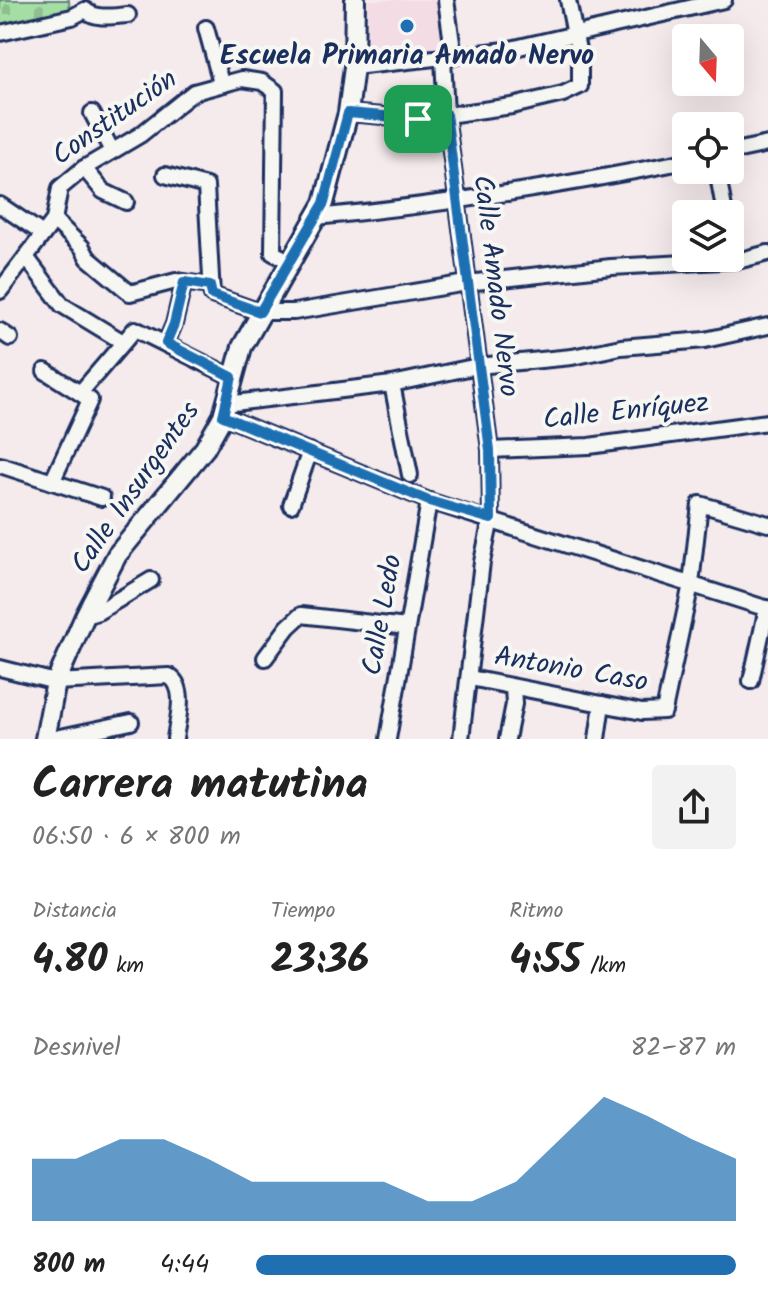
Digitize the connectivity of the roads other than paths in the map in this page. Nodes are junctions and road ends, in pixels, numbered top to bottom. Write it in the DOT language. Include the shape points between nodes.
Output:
graph roads {
  1 [pos="355,0"];
  2 [pos="446,0"];
  3 [pos="568,0"];
  4 [pos="724,0"];
  5 [pos="86,5"];
  6 [pos="128,15"];
  7 [pos="206,28"];
  8 [pos="0,33"];
  9 [pos="575,35"];
  10 [pos="448,58"];
  11 [pos="354,67"];
  12 [pos="221,83"];
  13 [pos="92,113"];
  14 [pos="348,113"];
  15 [pos="446,114"];
  16 [pos="768,144"];
  17 [pos="744,149"];
  18 [pos="112,151"];
  19 [pos="672,164"];
  20 [pos="84,168"];
  21 [pos="165,175"];
  22 [pos="458,198"];
  23 [pos="126,202"];
  24 [pos="0,205"];
  25 [pos="316,217"];
  26 [pos="54,220"];
  27 [pos="43,234"];
  28 [pos="768,253"];
  29 [pos="26,257"];
  30 [pos="290,261"];
  31 [pos="184,282"];
  32 [pos="467,283"];
  33 [pos="210,286"];
  34 [pos="0,291"];
  35 [pos="260,312"];
  36 [pos="768,326"];
  37 [pos="123,342"];
  38 [pos="166,343"];
  39 [pos="478,366"];
  40 [pos="45,371"];
  41 [pos="232,377"];
  42 [pos="392,384"];
  43 [pos="80,393"];
  44 [pos="225,410"];
  45 [pos="768,422"];
  46 [pos="490,450"];
  47 [pos="310,451"];
  48 [pos="0,465"];
  49 [pos="410,475"];
  50 [pos="52,482"];
  51 [pos="102,498"];
  52 [pos="429,501"];
  53 [pos="291,505"];
  54 [pos="491,519"];
  55 [pos="768,524"];
  56 [pos="151,580"];
  57 [pos="691,584"];
  58 [pos="768,609"];
  59 [pos="85,616"];
  60 [pos="407,627"];
  61 [pos="265,658"];
  62 [pos="0,668"];
  63 [pos="470,678"];
  64 [pos="751,681"];
  65 [pos="56,682"];
  66 [pos="513,687"];
  67 [pos="602,704"];
  68 [pos="131,722"];
  69 [pos="45,739"];
  70 [pos="51,739"];
  71 [pos="175,739"];
  72 [pos="388,739"];
  73 [pos="461,739"];
  74 [pos="507,739"];
  75 [pos="597,739"];
  1 -- 11 [label="main road, Calle Insurgentes"];
  2 -- 10 [label="street, Calle Amado Nervo"];
  3 -- 9 [label="street"];
  4 -- 9 [label="street"];
  5 -- 6 [label="street" via="91,16"];
  5 -- 8 [label="street" via="72,17"];
  7 -- 12 [label="street"];
  9 -- 10 [label="street"];
  9 -- 15 [label="street" via="580,86 512,106"];
  10 -- 11 [label="street"];
  10 -- 15 [label="street, Calle Amado Nervo"];
  11 -- 14 [label="main road, Calle Insurgentes"];
  12 -- 18 [label="street, Constitución" via="194,92"];
  12 -- 30 [label="street, Constitución" via="242,79 262,82 275,91 273,253"];
  13 -- 18 [label="street"];
  14 -- 15 [label="street" via="418,119"];
  14 -- 25 [label="main road, Calle Insurgentes"];
  15 -- 22 [label="street, Calle Amado Nervo"];
  16 -- 17 [label="street"];
  18 -- 20 [label="street, Constitución"];
  19 -- 22 [label="street"];
  20 -- 23 [label="street" via="103,191"];
  20 -- 26 [label="street, Constitución" via="60,188"];
  21 -- 33 [label="street" via="206,186"];
  22 -- 25 [label="street"];
  22 -- 32 [label="street, Calle Amado Nervo"];
  24 -- 27 [label="street"];
  25 -- 30 [label="main road, Calle Insurgentes"];
  26 -- 27 [label="street"];
  26 -- 31 [label="street" via="130,293"];
  27 -- 29 [label="street"];
  28 -- 32 [label="street" via="741,260"];
  29 -- 34 [label="street"];
  29 -- 37 [label="street" via="62,305"];
  30 -- 35 [label="main road, Calle Insurgentes"];
  31 -- 33 [label="street"];
  31 -- 38 [label="street"];
  32 -- 35 [label="street" via="294,312"];
  32 -- 39 [label="street, Calle Amado Nervo"];
  33 -- 35 [label="street" via="212,295"];
  35 -- 41 [label="main road, Calle Insurgentes"];
  36 -- 39 [label="street" via="705,340"];
  37 -- 38 [label="street" via="135,329"];
  37 -- 43 [label="street"];
  38 -- 41 [label="street"];
  39 -- 42 [label="street"];
  39 -- 46 [label="street, Calle Amado Nervo"];
  40 -- 43 [label="street"];
  41 -- 44 [label="main road, Calle Insurgentes"];
  42 -- 44 [label="street"];
  42 -- 49 [label="street"];
  43 -- 50 [label="street" via="90,400"];
  44 -- 47 [label="street"];
  44 -- 59 [label="main road, Calle Insurgentes" via="205,448 117,555"];
  45 -- 46 [label="street, Calle Enríquez" via="589,446"];
  46 -- 54 [label="street, Calle Amado Nervo"];
  47 -- 52 [label="street"];
  47 -- 53 [label="street"];
  48 -- 50 [label="street"];
  50 -- 51 [label="street"];
  52 -- 54 [label="street"];
  52 -- 60 [label="street, Calle Ledo"];
  54 -- 57 [label="street"];
  54 -- 63 [label="street, Calle Amado Nervo" via="474,614"];
  55 -- 57 [label="street" via="700,504"];
  56 -- 59 [label="street"];
  57 -- 58 [label="street"];
  57 -- 67 [label="street, Antonio Caso" via="664,711"];
  58 -- 64 [label="street"];
  59 -- 65 [label="main road, Calle Insurgentes"];
  60 -- 61 [label="street" via="301,615"];
  60 -- 72 [label="street, Calle Ledo"];
  62 -- 65 [label="street"];
  63 -- 66 [label="street, Antonio Caso"];
  63 -- 73 [label="street, Calle Amado Nervo"];
  65 -- 69 [label="main road, Calle Insurgentes"];
  65 -- 71 [label="street" via="169,676 180,697"];
  66 -- 67 [label="street, Antonio Caso"];
  66 -- 74 [label="street"];
  67 -- 75 [label="street"];
  68 -- 70 [label="street"];
}
